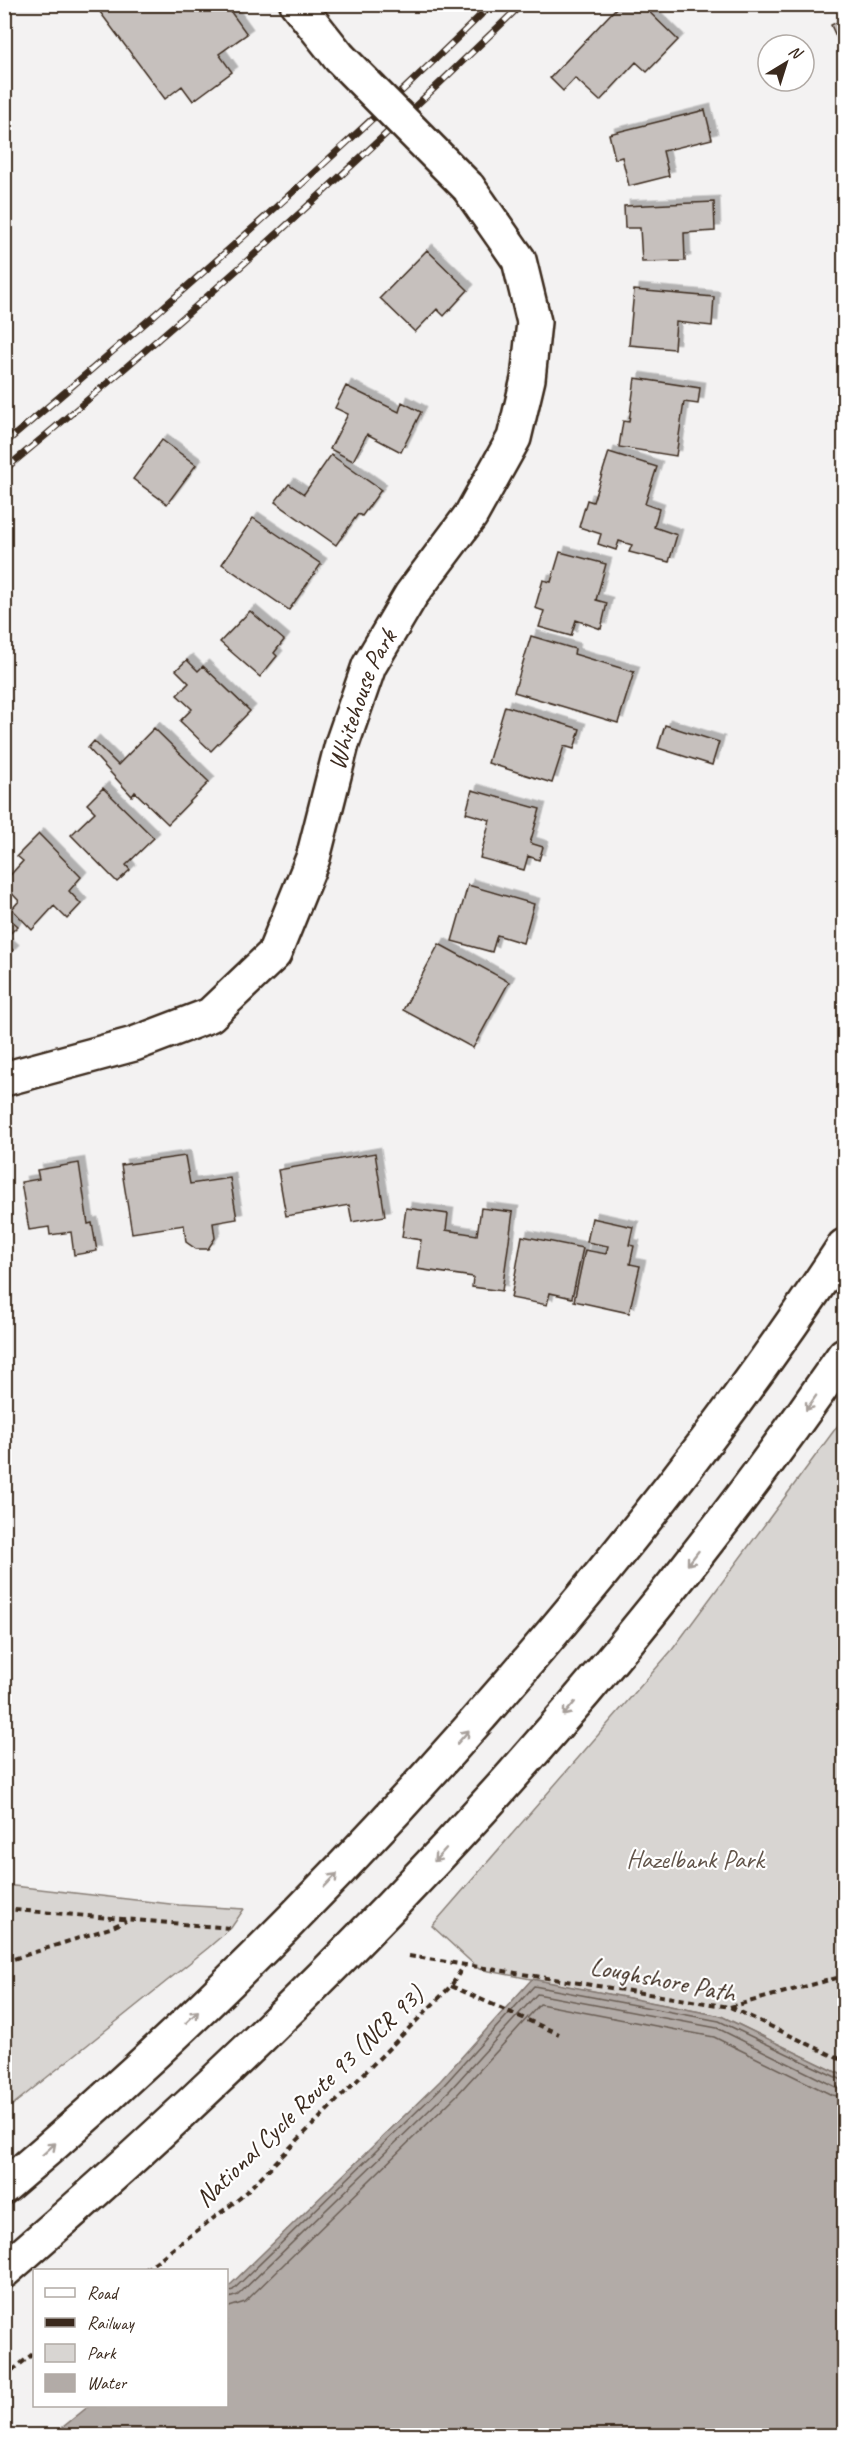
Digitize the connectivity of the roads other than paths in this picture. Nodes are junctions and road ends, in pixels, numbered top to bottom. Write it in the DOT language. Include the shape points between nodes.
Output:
graph roads {
  1 [pos="297,4"];
  2 [pos="4,1080"];
  3 [pos="844,1246"];
  4 [pos="844,1355"];
  5 [pos="4,2187"];
  6 [pos="4,2271"];
  1 -- 2 [label="main road, Whitehouse Park, bridge" via="339,57 468,187 519,260 534,322 528,379 514,438 471,515 411,595 369,666 342,744 313,858 274,954 210,1016 134,1044"];
  5 -- 3 [label="main road, one-way" via="162,2047 315,1897 418,1788 657,1505 777,1345"];
  4 -- 6 [label="main road, one-way" via="797,1424 648,1616 425,1872 222,2077"];
}
